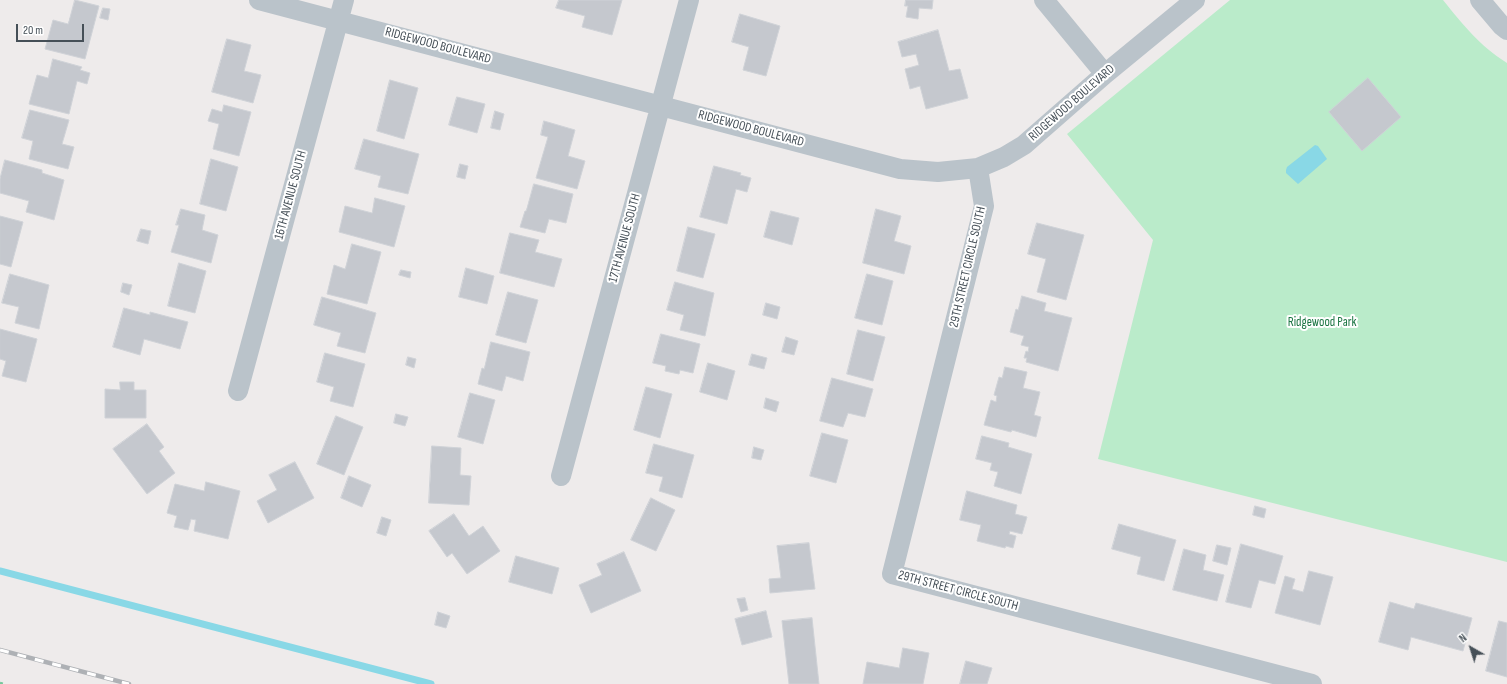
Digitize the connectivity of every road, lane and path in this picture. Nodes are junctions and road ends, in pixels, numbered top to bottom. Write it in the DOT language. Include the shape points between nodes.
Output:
graph roads {
  1 [pos="259,0"];
  2 [pos="344,0"];
  3 [pos="689,0"];
  4 [pos="1044,0"];
  5 [pos="1195,0"];
  6 [pos="1480,0"];
  7 [pos="339,20"];
  8 [pos="1507,30"];
  9 [pos="1105,74"];
  10 [pos="661,105"];
  11 [pos="978,168"];
  12 [pos="238,391"];
  13 [pos="561,476"];
  14 [pos="0,683"];
  15 [pos="4,684"];
  16 [pos="1312,684"];
  1 -- 7 [label="street, RIDGEWOOD BOULEVARD"];
  2 -- 7 [label="street, 16TH AVENUE SOUTH"];
  3 -- 10 [label="street, 17TH AVENUE SOUTH"];
  4 -- 9 [label="street"];
  5 -- 9 [label="street, RIDGEWOOD BOULEVARD"];
  6 -- 8 [label="street"];
  7 -- 10 [label="street, RIDGEWOOD BOULEVARD"];
  7 -- 12 [label="street, 16TH AVENUE SOUTH"];
  9 -- 11 [label="street, RIDGEWOOD BOULEVARD" via="1024,145"];
  10 -- 11 [label="street, RIDGEWOOD BOULEVARD" via="900,169 938,172"];
  10 -- 13 [label="street, 17TH AVENUE SOUTH"];
  11 -- 16 [label="street, 29TH STREET CIRCLE SOUTH" via="984,206 892,574"];
  14 -- 15 [label="path"];
}
